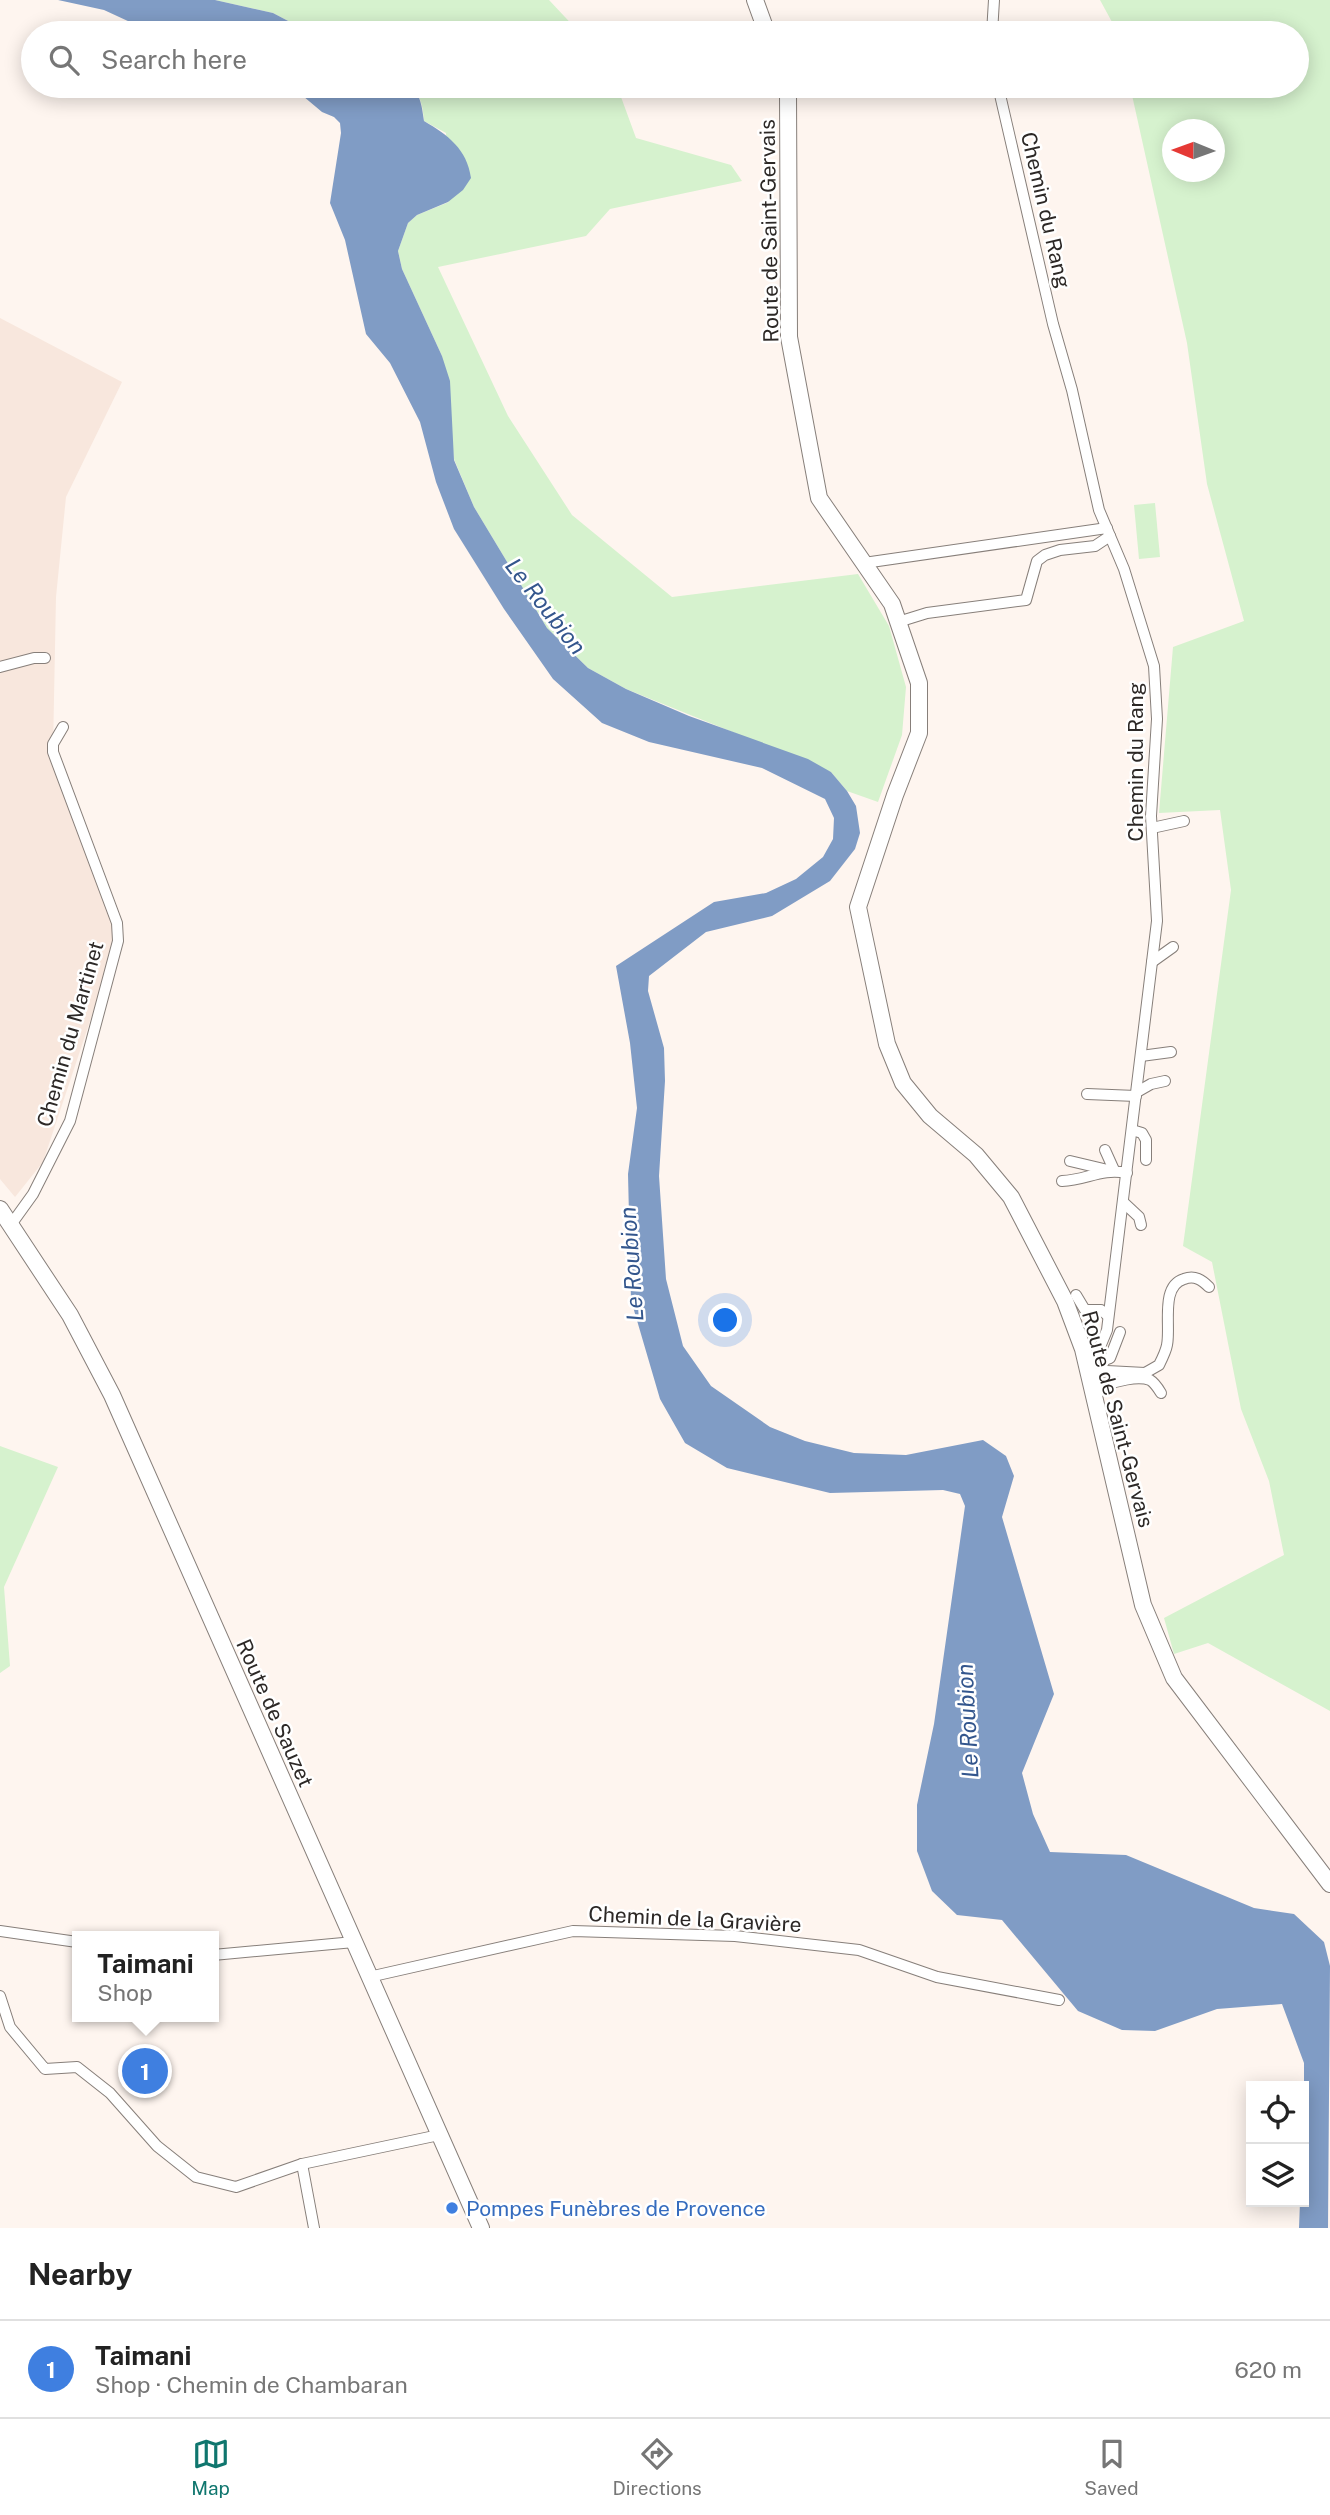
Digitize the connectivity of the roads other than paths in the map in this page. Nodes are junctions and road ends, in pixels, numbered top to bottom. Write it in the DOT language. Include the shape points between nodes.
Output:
graph roads {
  1 [pos="755,0"];
  2 [pos="994,0"];
  3 [pos="763,21"];
  4 [pos="993,21"];
  5 [pos="788,98"];
  6 [pos="1001,98"];
  7 [pos="1109,532"];
  8 [pos="864,563"];
  9 [pos="898,622"];
  10 [pos="45,658"];
  11 [pos="0,667"];
  12 [pos="62,727"];
  13 [pos="1184,821"];
  14 [pos="1152,828"];
  15 [pos="1166,856"];
  16 [pos="1153,858"];
  17 [pos="1173,947"];
  18 [pos="1153,962"];
  19 [pos="1171,1052"];
  20 [pos="1141,1056"];
  21 [pos="1165,1081"];
  22 [pos="1087,1094"];
  23 [pos="1136,1094"];
  24 [pos="1132,1130"];
  25 [pos="1105,1150"];
  26 [pos="1146,1160"];
  27 [pos="1070,1161"];
  28 [pos="1111,1170"];
  29 [pos="1127,1173"];
  30 [pos="1062,1181"];
  31 [pos="1123,1202"];
  32 [pos="0,1209"];
  33 [pos="5,1220"];
  34 [pos="1141,1225"];
  35 [pos="1209,1287"];
  36 [pos="1076,1295"];
  37 [pos="1108,1316"];
  38 [pos="1120,1332"];
  39 [pos="1090,1374"];
  40 [pos="1161,1393"];
  41 [pos="1330,1884"];
  42 [pos="0,1931"];
  43 [pos="72,1941"];
  44 [pos="354,1942"];
  45 [pos="219,1954"];
  46 [pos="369,1977"];
  47 [pos="0,1996"];
  48 [pos="1059,2000"];
  49 [pos="439,2134"];
  50 [pos="302,2164"];
  51 [pos="314,2228"];
  52 [pos="481,2228"];
  1 -- 3 [label="street"];
  2 -- 4 [label="street"];
  5 -- 8 [label="street, Route de Saint-Gervais" via="789,337 819,498"];
  6 -- 7 [label="street, Chemin du Rang" via="1099,510"];
  7 -- 8 [label="street"];
  7 -- 9 [label="street" via="1096,546 1060,550 1037,561 1026,600 927,613"];
  7 -- 14 [label="street, Chemin du Rang" via="1154,666 1157,719"];
  8 -- 9 [label="street, Route de Saint-Gervais" via="892,604"];
  9 -- 39 [label="street, Route de Saint-Gervais" via="919,683 919,733 858,907 887,1044 903,1083 1011,1197 1065,1301"];
  10 -- 11 [label="street"];
  12 -- 33 [label="street, Chemin du Martinet" via="53,752 117,923 118,941 70,1121 33,1195"];
  13 -- 14 [label="street"];
  14 -- 16 [label="street, Chemin du Rang"];
  15 -- 16 [label="street"];
  16 -- 18 [label="street, Chemin du Rang" via="1157,921"];
  17 -- 18 [label="street"];
  18 -- 20 [label="street, Chemin du Rang"];
  19 -- 20 [label="street"];
  20 -- 23 [label="street, Chemin du Rang"];
  21 -- 23 [label="street"];
  22 -- 23 [label="street"];
  23 -- 24 [label="street, Chemin du Rang"];
  24 -- 26 [label="street" via="1146,1140"];
  24 -- 29 [label="street, Chemin du Rang"];
  25 -- 28 [label="street"];
  27 -- 28 [label="street"];
  28 -- 29 [label="street"];
  28 -- 30 [label="street"];
  29 -- 31 [label="street, Chemin du Rang"];
  31 -- 34 [label="street"];
  31 -- 37 [label="street, Chemin du Rang"];
  32 -- 33 [label="street, Route de Sauzet"];
  33 -- 44 [label="street, Route de Sauzet" via="70,1315 112,1395"];
  35 -- 39 [label="street" via="1191,1277 1181,1279 1173,1288 1167,1345 1159,1365 1145,1373"];
  36 -- 37 [label="street" via="1084,1310 1101,1310"];
  37 -- 39 [label="street, Chemin du Rang"];
  38 -- 39 [label="street" via="1110,1358"];
  39 -- 40 [label="street" via="1147,1379"];
  39 -- 41 [label="street, Route de Saint-Gervais" via="1143,1605 1174,1678"];
  42 -- 43 [label="street"];
  44 -- 45 [label="street"];
  44 -- 46 [label="street, Route de Sauzet"];
  46 -- 48 [label="street, Chemin de la Gravière" via="573,1931 735,1936 859,1950 937,1977"];
  46 -- 49 [label="street, Route de Sauzet"];
  47 -- 50 [label="street" via="10,2027 45,2069 77,2067 110,2093 157,2146 196,2177 236,2187"];
  49 -- 50 [label="street"];
  49 -- 52 [label="street, Route de Sauzet"];
  50 -- 51 [label="street"];
}
